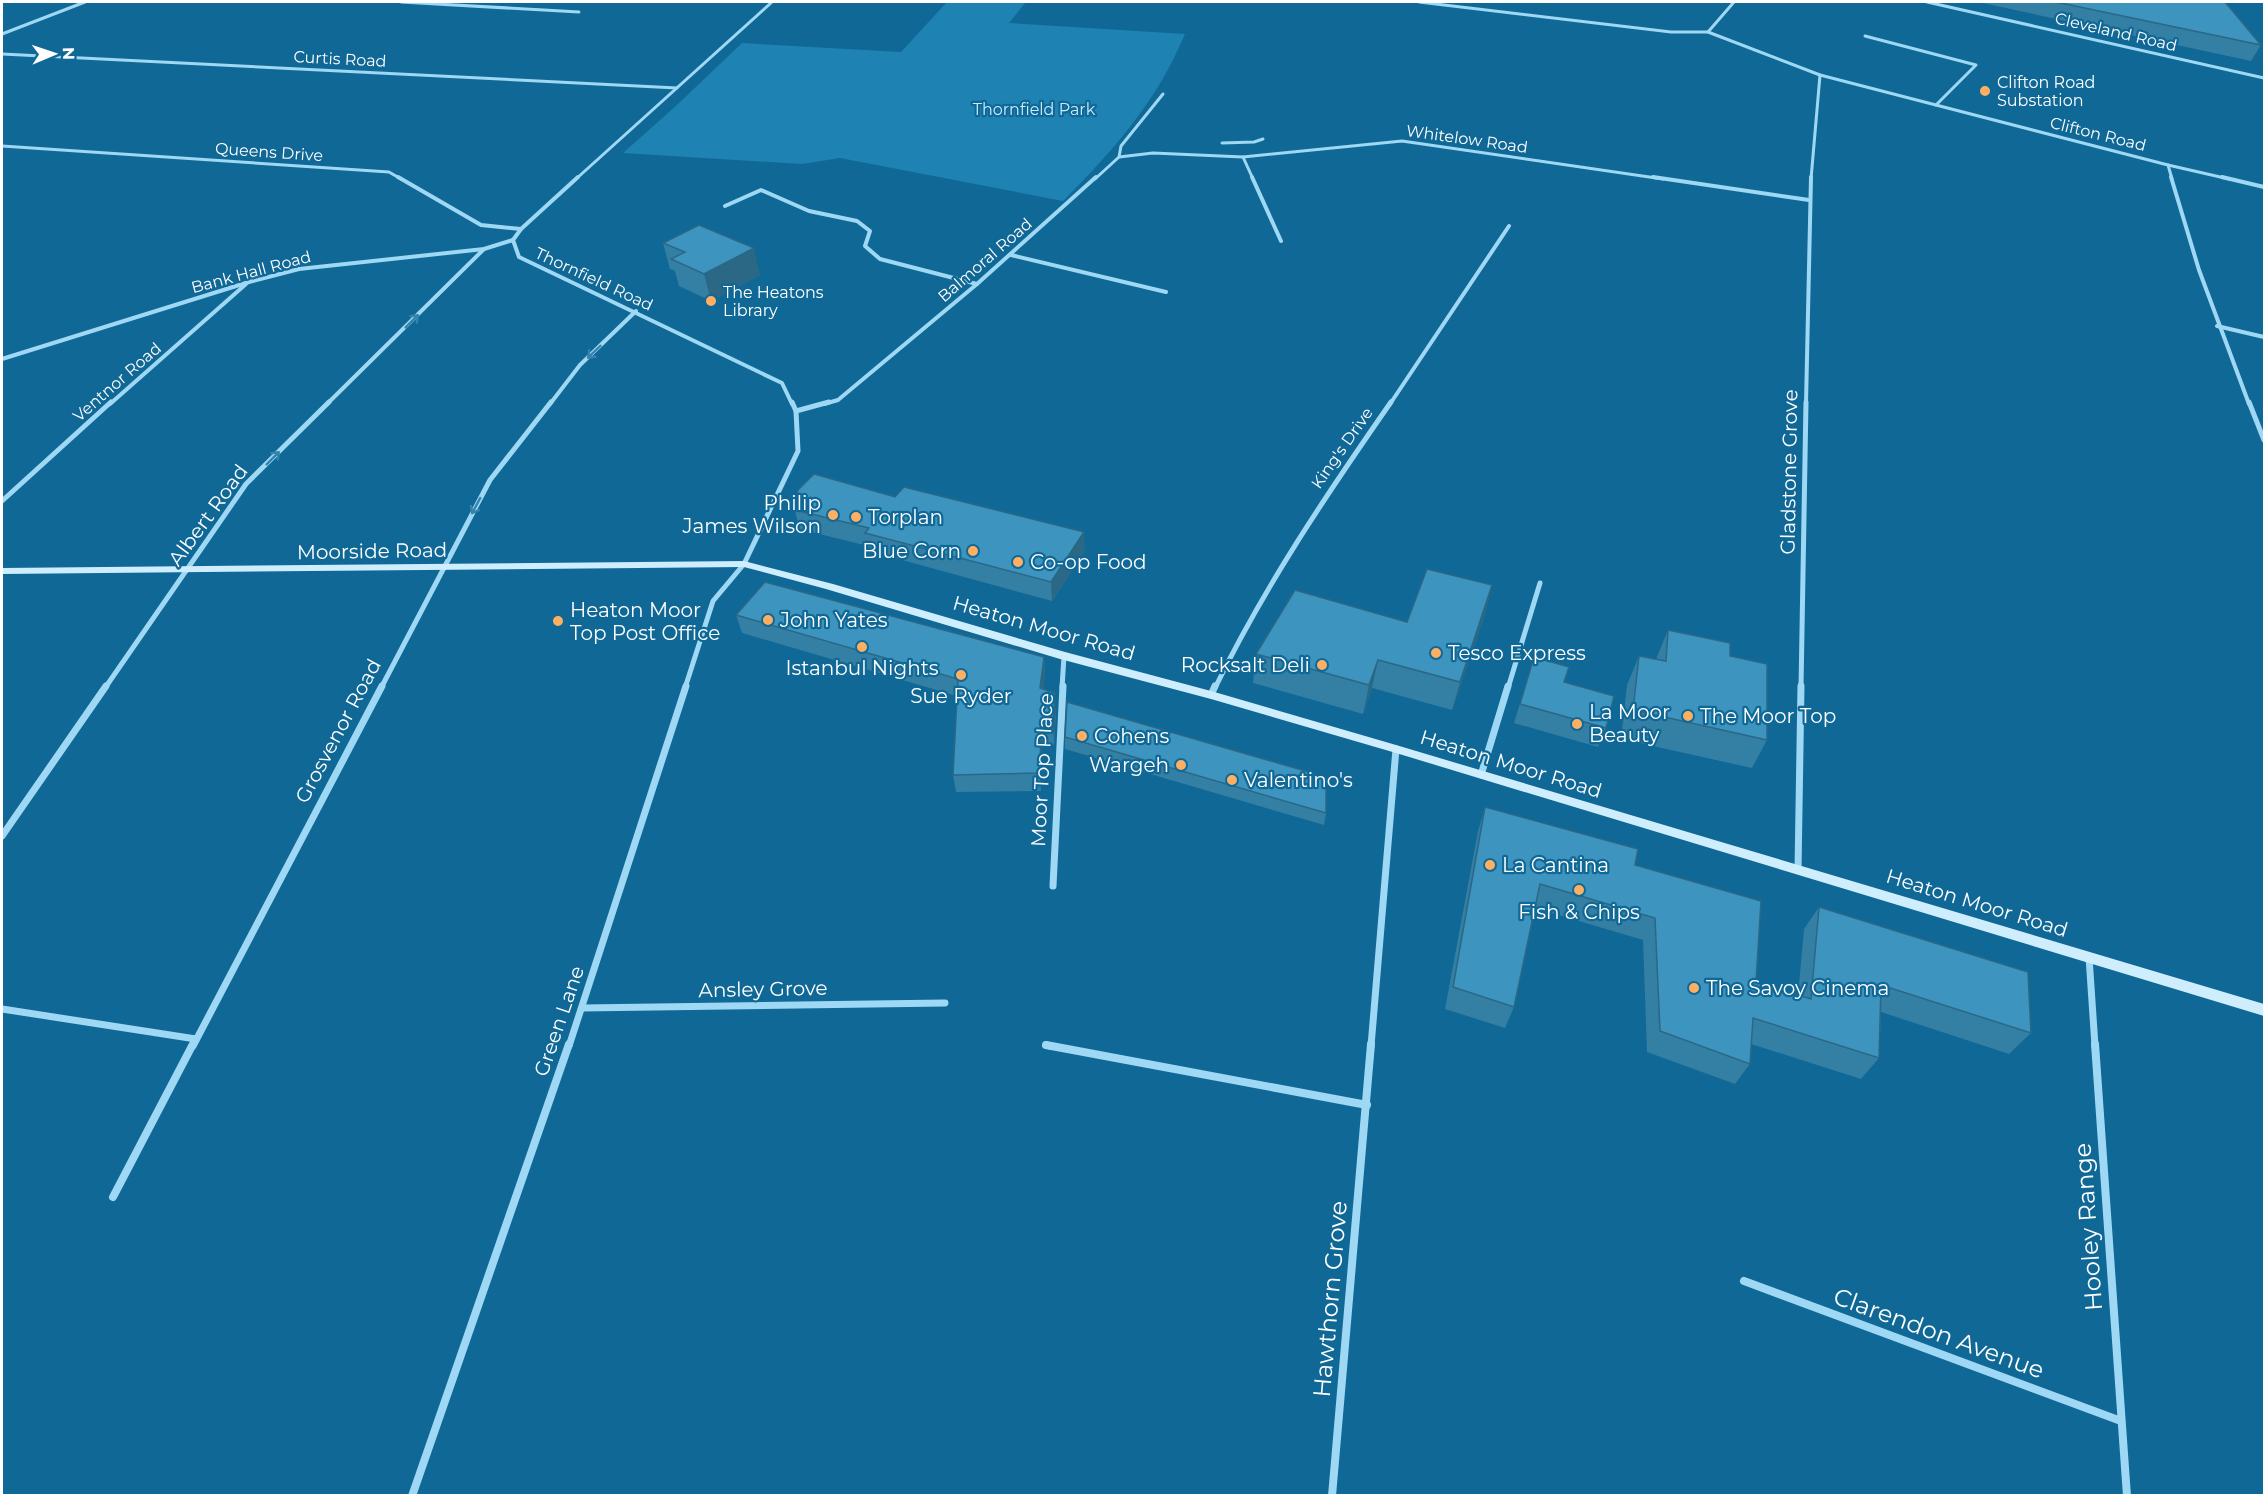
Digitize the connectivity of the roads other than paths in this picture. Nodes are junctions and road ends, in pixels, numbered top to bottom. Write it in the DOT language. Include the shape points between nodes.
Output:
graph roads {
  1 [pos="85,2"];
  2 [pos="401,2"];
  3 [pos="772,2"];
  4 [pos="1419,2"];
  5 [pos="1734,2"];
  6 [pos="1927,2"];
  7 [pos="1460,3"];
  8 [pos="579,12"];
  9 [pos="1708,32"];
  10 [pos="2,34"];
  11 [pos="1865,36"];
  12 [pos="2,54"];
  13 [pos="1821,75"];
  14 [pos="2265,78"];
  15 [pos="677,88"];
  16 [pos="1163,93"];
  17 [pos="1936,105"];
  18 [pos="1263,139"];
  19 [pos="1247,142"];
  20 [pos="1222,143"];
  21 [pos="2,146"];
  22 [pos="1252,156"];
  23 [pos="1119,157"];
  24 [pos="1243,157"];
  25 [pos="2168,165"];
  26 [pos="2265,187"];
  27 [pos="1809,200"];
  28 [pos="725,206"];
  29 [pos="1509,226"];
  30 [pos="521,229"];
  31 [pos="513,240"];
  32 [pos="1281,241"];
  33 [pos="484,249"];
  34 [pos="1011,255"];
  35 [pos="249,282"];
  36 [pos="977,284"];
  37 [pos="1166,292"];
  38 [pos="636,311"];
  39 [pos="2217,326"];
  40 [pos="2265,336"];
  41 [pos="2,359"];
  42 [pos="796,411"];
  43 [pos="2265,440"];
  44 [pos="2,501"];
  45 [pos="744,564"];
  46 [pos="442,568"];
  47 [pos="2,571"];
  48 [pos="187,571"];
  49 [pos="1540,583"];
  50 [pos="1064,656"];
  51 [pos="1211,695"];
  52 [pos="1396,749"];
  53 [pos="1481,775"];
  54 [pos="2,836"];
  55 [pos="1798,870"];
  56 [pos="1053,886"];
  57 [pos="2089,957"];
  58 [pos="945,1003"];
  59 [pos="582,1008"];
  60 [pos="2,1009"];
  61 [pos="2265,1010"];
  62 [pos="196,1039"];
  63 [pos="1046,1045"];
  64 [pos="1366,1105"];
  65 [pos="113,1197"];
  66 [pos="1744,1281"];
  67 [pos="2121,1421"];
  68 [pos="412,1496"];
  69 [pos="1332,1496"];
  70 [pos="2127,1496"];
  1 -- 10 [label="street"];
  2 -- 8 [label="street"];
  3 -- 15 [label="street, Thornfield Road"];
  4 -- 7 [label="street"];
  5 -- 9 [label="street"];
  6 -- 14 [label="street, Cleveland Road"];
  7 -- 9 [label="street" via="1671,32"];
  9 -- 13 [label="street, Clifton Road"];
  11 -- 17 [label="street" via="1976,65"];
  12 -- 15 [label="street, Curtis Road"];
  13 -- 17 [label="street, Clifton Road"];
  13 -- 27 [label="street, Gladstone Grove"];
  15 -- 30 [label="street, Thornfield Road"];
  16 -- 23 [label="street, Balmoral Road" via="1121,146"];
  17 -- 25 [label="street, Clifton Road"];
  18 -- 19 [label="street"];
  19 -- 20 [label="street"];
  19 -- 22 [label="street"];
  21 -- 30 [label="street, Queens Drive" via="389,172 482,225"];
  22 -- 24 [label="street, Whitelow Road"];
  22 -- 27 [label="street, Whitelow Road" via="1402,141"];
  23 -- 24 [label="street, Whitelow Road" via="1153,153"];
  23 -- 34 [label="street, Balmoral Road"];
  24 -- 32 [label="street"];
  25 -- 26 [label="street"];
  25 -- 39 [label="street, Clifton Road" via="2179,212"];
  27 -- 55 [label="street, Gladstone Grove"];
  28 -- 36 [label="street" via="761,189 809,211 857,221 870,231 866,246 880,259"];
  29 -- 51 [label="street, King's Drive" via="1323,498 1246,624"];
  30 -- 31 [label="street, Thornfield Road"];
  31 -- 33 [label="street, Bank Hall Road"];
  31 -- 38 [label="street, Thornfield Road" via="519,257"];
  33 -- 35 [label="street, Bank Hall Road" via="298,269"];
  48 -- 33 [label="street, Albert Road, one-way" via="246,483"];
  34 -- 36 [label="street, Balmoral Road"];
  34 -- 37 [label="street"];
  35 -- 41 [label="street, Bank Hall Road"];
  35 -- 44 [label="street, Ventnor Road"];
  36 -- 42 [label="street, Balmoral Road" via="838,400"];
  38 -- 42 [label="street, Thornfield Road" via="782,383"];
  38 -- 46 [label="street, Grosvenor Road, one-way" via="580,365 490,480"];
  39 -- 40 [label="street"];
  39 -- 43 [label="street, Clifton Road"];
  42 -- 45 [label="street, Thornfield Road" via="798,451"];
  45 -- 46 [label="main road, Moorside Road"];
  45 -- 50 [label="main road, Heaton Moor Road"];
  45 -- 59 [label="street, Green Lane" via="713,601"];
  46 -- 48 [label="main road, Moorside Road"];
  46 -- 62 [label="street, Grosvenor Road"];
  47 -- 48 [label="main road, Moorside Road"];
  48 -- 54 [label="street, Albert Road"];
  49 -- 53 [label="street, Heaton Moor Road"];
  50 -- 51 [label="main road, Heaton Moor Road"];
  50 -- 56 [label="street, Moor Top Place"];
  51 -- 52 [label="main road, Heaton Moor Road"];
  52 -- 53 [label="main road, Heaton Moor Road"];
  52 -- 64 [label="street, Hawthorn Grove"];
  53 -- 55 [label="main road, Heaton Moor Road"];
  55 -- 57 [label="main road, Heaton Moor Road"];
  57 -- 61 [label="main road, Heaton Moor Road"];
  57 -- 67 [label="street, Hooley Range"];
  58 -- 59 [label="street, Ansley Grove"];
  59 -- 68 [label="street, Green Lane"];
  60 -- 62 [label="street"];
  62 -- 65 [label="street, Grosvenor Road"];
  63 -- 64 [label="street"];
  64 -- 69 [label="street, Hawthorn Grove"];
  66 -- 67 [label="street, Clarendon Avenue"];
  67 -- 70 [label="street, Hooley Range"];
}
